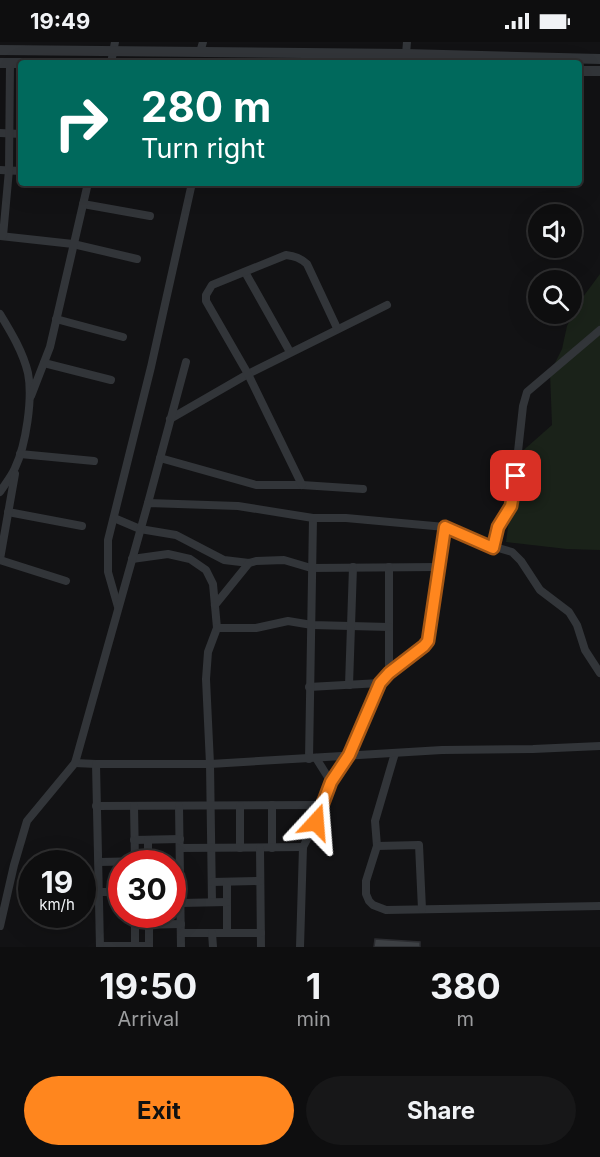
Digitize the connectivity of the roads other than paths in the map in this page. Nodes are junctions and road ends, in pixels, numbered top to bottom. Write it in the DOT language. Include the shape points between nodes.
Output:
graph roads {
  1 [pos="22,46"];
  2 [pos="77,46"];
  3 [pos="115,46"];
  4 [pos="201,47"];
  5 [pos="406,48"];
  6 [pos="0,50"];
  7 [pos="600,59"];
  8 [pos="10,63"];
  9 [pos="582,71"];
  10 [pos="600,71"];
  11 [pos="0,133"];
  12 [pos="9,133"];
  13 [pos="18,134"];
  14 [pos="0,170"];
  15 [pos="9,170"];
  16 [pos="18,171"];
  17 [pos="86,186"];
  18 [pos="190,186"];
  19 [pos="83,204"];
  20 [pos="150,216"];
  21 [pos="2,236"];
  22 [pos="73,244"];
  23 [pos="137,259"];
  24 [pos="245,272"];
  25 [pos="387,305"];
  26 [pos="0,314"];
  27 [pos="56,320"];
  28 [pos="337,328"];
  29 [pos="600,330"];
  30 [pos="123,337"];
  31 [pos="290,352"];
  32 [pos="186,362"];
  33 [pos="44,363"];
  34 [pos="248,374"];
  35 [pos="111,380"];
  36 [pos="31,396"];
  37 [pos="170,418"];
  38 [pos="20,454"];
  39 [pos="160,458"];
  40 [pos="94,461"];
  41 [pos="16,467"];
  42 [pos="302,485"];
  43 [pos="363,489"];
  44 [pos="0,492"];
  45 [pos="148,503"];
  46 [pos="8,512"];
  47 [pos="114,518"];
  48 [pos="313,518"];
  49 [pos="82,526"];
  50 [pos="445,527"];
  51 [pos="140,529"];
  52 [pos="493,548"];
  53 [pos="0,559"];
  54 [pos="132,559"];
  55 [pos="249,563"];
  56 [pos="353,567"];
  57 [pos="389,567"];
  58 [pos="438,567"];
  59 [pos="311,568"];
  60 [pos="66,581"];
  61 [pos="215,605"];
  62 [pos="118,609"];
  63 [pos="312,625"];
  64 [pos="351,626"];
  65 [pos="389,627"];
  66 [pos="217,628"];
  67 [pos="389,673"];
  68 [pos="600,673"];
  69 [pos="380,683"];
  70 [pos="350,685"];
  71 [pos="309,687"];
  72 [pos="600,746"];
  73 [pos="395,753"];
  74 [pos="349,755"];
  75 [pos="312,758"];
  76 [pos="75,763"];
  77 [pos="96,764"];
  78 [pos="210,764"];
  79 [pos="331,782"];
  80 [pos="272,805"];
  81 [pos="322,805"];
  82 [pos="96,806"];
  83 [pos="134,806"];
  84 [pos="179,806"];
  85 [pos="211,806"];
  86 [pos="240,806"];
  87 [pos="180,839"];
  88 [pos="134,840"];
  89 [pos="148,840"];
  90 [pos="377,846"];
  91 [pos="303,847"];
  92 [pos="180,848"];
  93 [pos="212,848"];
  94 [pos="240,848"];
  95 [pos="260,848"];
  96 [pos="272,848"];
  97 [pos="134,850"];
  98 [pos="148,850"];
  99 [pos="99,862"];
  100 [pos="108,862"];
  101 [pos="260,881"];
  102 [pos="212,882"];
  103 [pos="227,882"];
  104 [pos="99,892"];
  105 [pos="108,892"];
  106 [pos="212,902"];
  107 [pos="227,902"];
  108 [pos="186,903"];
  109 [pos="600,906"];
  110 [pos="422,909"];
  111 [pos="0,926"];
  112 [pos="135,928"];
  113 [pos="149,928"];
  114 [pos="181,928"];
  115 [pos="181,933"];
  116 [pos="212,933"];
  117 [pos="227,933"];
  118 [pos="261,933"];
  119 [pos="135,946"];
  120 [pos="149,946"];
  121 [pos="100,947"];
  122 [pos="181,947"];
  123 [pos="213,947"];
  124 [pos="261,947"];
  125 [pos="300,947"];
  1 -- 2 [label="street"];
  1 -- 6 [label="street"];
  2 -- 3 [label="street"];
  3 -- 4 [label="street"];
  4 -- 5 [label="street"];
  5 -- 7 [label="street"];
  8 -- 12 [label="street"];
  9 -- 10 [label="street"];
  11 -- 12 [label="street"];
  12 -- 13 [label="street"];
  12 -- 15 [label="street"];
  14 -- 15 [label="street"];
  15 -- 16 [label="street"];
  15 -- 21 [label="street"];
  17 -- 19 [label="street"];
  18 -- 47 [label="street"];
  19 -- 20 [label="street"];
  19 -- 22 [label="street"];
  21 -- 22 [label="street"];
  22 -- 23 [label="street"];
  22 -- 27 [label="street"];
  24 -- 28 [label="street" via="286,255 300,258 307,264"];
  24 -- 31 [label="street"];
  24 -- 34 [label="street" via="212,285 206,301"];
  25 -- 28 [label="street"];
  26 -- 36 [label="street" via="19,349"];
  27 -- 30 [label="street"];
  27 -- 33 [label="street"];
  28 -- 31 [label="street"];
  29 -- 52 [label="street" via="524,398 513,497 498,527"];
  31 -- 34 [label="street"];
  32 -- 37 [label="street"];
  33 -- 35 [label="street"];
  33 -- 36 [label="street"];
  34 -- 37 [label="street"];
  34 -- 42 [label="street"];
  36 -- 38 [label="street"];
  37 -- 39 [label="street"];
  38 -- 40 [label="street"];
  38 -- 41 [label="street"];
  39 -- 42 [label="street" via="256,485"];
  39 -- 45 [label="street"];
  41 -- 44 [label="street"];
  41 -- 46 [label="street"];
  42 -- 43 [label="street"];
  45 -- 48 [label="street" via="237,506"];
  45 -- 51 [label="street"];
  46 -- 49 [label="street"];
  46 -- 53 [label="street"];
  47 -- 51 [label="street"];
  47 -- 62 [label="street" via="107,558"];
  48 -- 50 [label="street"];
  48 -- 59 [label="street"];
  50 -- 52 [label="street"];
  50 -- 58 [label="street"];
  51 -- 54 [label="street"];
  51 -- 55 [label="street" via="176,535 224,560"];
  52 -- 68 [label="street" via="512,552 540,590 569,612"];
  53 -- 60 [label="street"];
  54 -- 61 [label="street" via="168,554 190,559 210,576"];
  54 -- 62 [label="street"];
  55 -- 59 [label="street" via="284,560"];
  55 -- 61 [label="street"];
  56 -- 57 [label="street"];
  56 -- 59 [label="street"];
  56 -- 64 [label="street"];
  57 -- 58 [label="street"];
  57 -- 65 [label="street"];
  58 -- 67 [label="street" via="428,641"];
  59 -- 63 [label="street"];
  61 -- 66 [label="street"];
  62 -- 76 [label="street"];
  63 -- 64 [label="street"];
  63 -- 66 [label="street" via="288,621 256,628"];
  63 -- 71 [label="street"];
  64 -- 65 [label="street"];
  64 -- 70 [label="street"];
  65 -- 67 [label="street"];
  66 -- 78 [label="street" via="206,665"];
  67 -- 69 [label="street"];
  69 -- 70 [label="street"];
  69 -- 74 [label="street"];
  70 -- 71 [label="street"];
  71 -- 75 [label="street"];
  72 -- 73 [label="street"];
  73 -- 74 [label="street"];
  73 -- 90 [label="street" via="375,821"];
  74 -- 75 [label="street"];
  74 -- 79 [label="street"];
  75 -- 78 [label="street"];
  75 -- 79 [label="street"];
  76 -- 77 [label="street"];
  76 -- 111 [label="street" via="27,821"];
  77 -- 78 [label="street"];
  77 -- 82 [label="street"];
  78 -- 85 [label="street"];
  79 -- 81 [label="street"];
  80 -- 81 [label="street"];
  80 -- 86 [label="street"];
  80 -- 96 [label="street"];
  81 -- 91 [label="street"];
  82 -- 83 [label="street"];
  82 -- 99 [label="street"];
  83 -- 84 [label="street"];
  83 -- 88 [label="street"];
  84 -- 85 [label="street"];
  84 -- 87 [label="street"];
  85 -- 86 [label="street"];
  85 -- 93 [label="street"];
  86 -- 94 [label="street"];
  87 -- 89 [label="street"];
  87 -- 92 [label="street"];
  88 -- 89 [label="street"];
  88 -- 97 [label="street"];
  89 -- 98 [label="street"];
  90 -- 110 [label="street" via="419,845"];
  90 -- 110 [label="street" via="366,881 369,901 386,910"];
  91 -- 96 [label="street"];
  91 -- 125 [label="street"];
  92 -- 93 [label="street"];
  93 -- 94 [label="street"];
  93 -- 102 [label="street"];
  94 -- 95 [label="street"];
  95 -- 96 [label="street"];
  95 -- 101 [label="street"];
  99 -- 100 [label="street"];
  99 -- 104 [label="street"];
  101 -- 103 [label="street"];
  101 -- 118 [label="street"];
  102 -- 103 [label="street"];
  102 -- 106 [label="street"];
  103 -- 107 [label="street"];
  104 -- 105 [label="street"];
  104 -- 121 [label="street"];
  106 -- 107 [label="street"];
  106 -- 108 [label="street"];
  107 -- 117 [label="street"];
  109 -- 110 [label="street"];
  112 -- 119 [label="street"];
  113 -- 120 [label="street"];
  114 -- 115 [label="street"];
  115 -- 116 [label="street"];
  115 -- 122 [label="street"];
  116 -- 117 [label="street"];
  116 -- 123 [label="street"];
  117 -- 118 [label="street"];
  118 -- 124 [label="street"];
  119 -- 120 [label="street"];
  119 -- 121 [label="street"];
}
